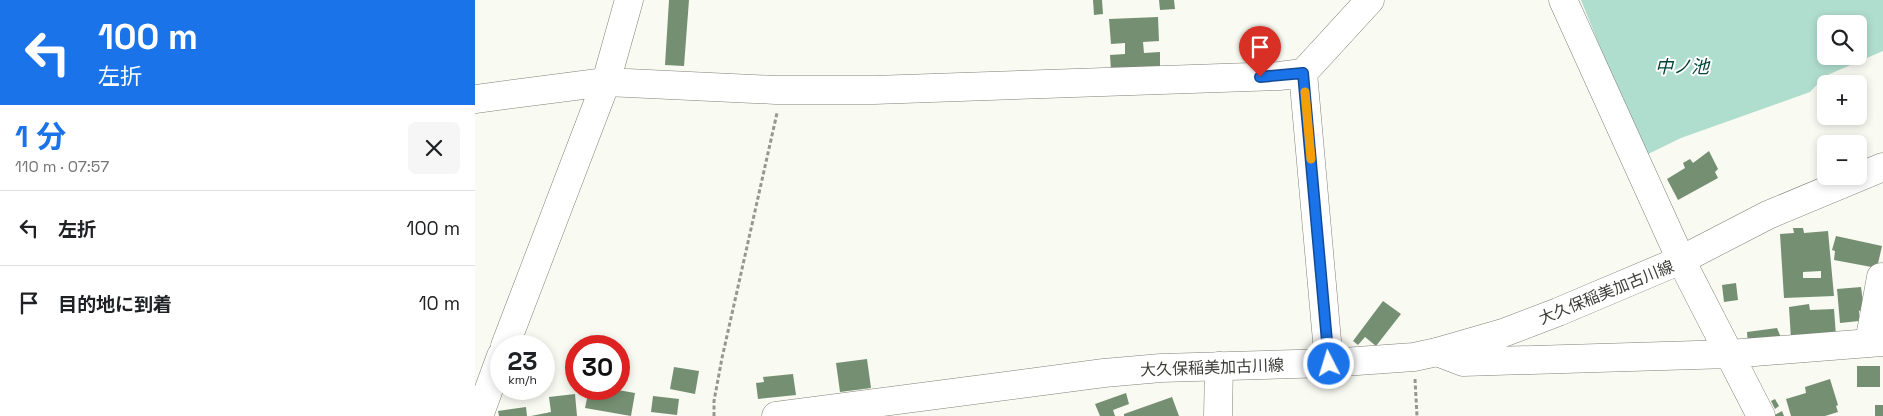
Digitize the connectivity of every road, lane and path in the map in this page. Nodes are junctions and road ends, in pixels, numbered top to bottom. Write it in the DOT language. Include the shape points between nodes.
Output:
graph roads {
  1 [pos="629,0"];
  2 [pos="1370,0"];
  3 [pos="1563,0"];
  4 [pos="1303,73"];
  5 [pos="606,82"];
  6 [pos="776,90"];
  7 [pos="475,98"];
  8 [pos="1883,167"];
  9 [pos="1681,260"];
  10 [pos="1881,277"];
  11 [pos="509,335"];
  12 [pos="1876,342"];
  13 [pos="1730,354"];
  14 [pos="1426,355"];
  15 [pos="1329,364"];
  16 [pos="1219,366"];
  17 [pos="490,386"];
  18 [pos="479,416"];
  19 [pos="714,416"];
  20 [pos="776,416"];
  21 [pos="1219,416"];
  22 [pos="1417,416"];
  23 [pos="1761,416"];
  1 -- 5 [label="street"];
  2 -- 4 [label="street"];
  3 -- 9 [label="street"];
  4 -- 6 [label="street" via="1269,77"];
  4 -- 15 [label="street"];
  5 -- 6 [label="street"];
  5 -- 7 [label="street"];
  5 -- 11 [label="street"];
  6 -- 19 [label="path" via="778,111 722,358"];
  8 -- 9 [label="street, 大久保稲美加古川線" via="1768,215"];
  9 -- 13 [label="street"];
  9 -- 14 [label="street, 大久保稲美加古川線" via="1503,333"];
  10 -- 12 [label="street"];
  12 -- 13 [label="street"];
  13 -- 14 [label="street" via="1463,362"];
  13 -- 23 [label="street"];
  14 -- 15 [label="street, 大久保稲美加古川線"];
  14 -- 22 [label="path"];
  15 -- 16 [label="street, 大久保稲美加古川線"];
  16 -- 20 [label="street, 大久保稲美加古川線" via="1104,373"];
  16 -- 21 [label="street"];
  17 -- 18 [label="street"];
}
